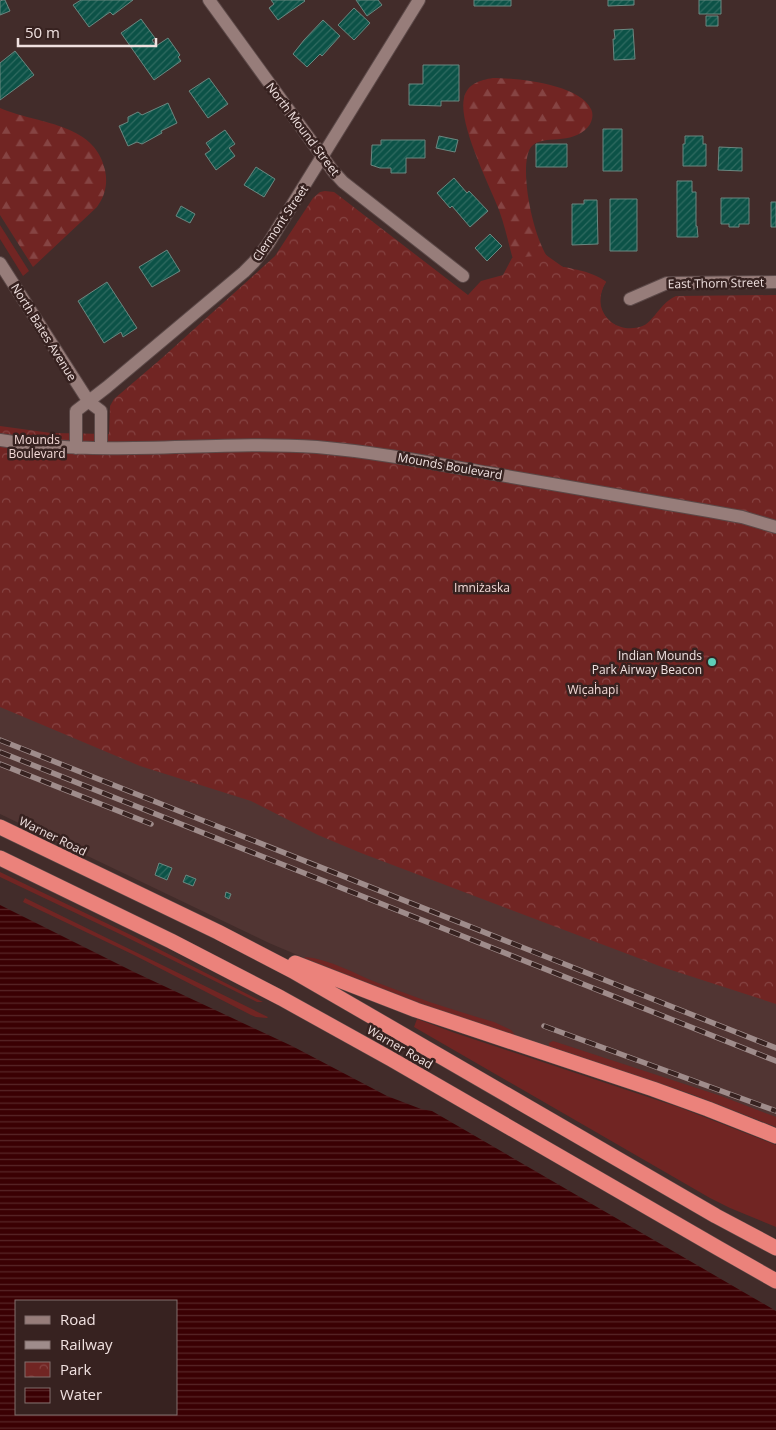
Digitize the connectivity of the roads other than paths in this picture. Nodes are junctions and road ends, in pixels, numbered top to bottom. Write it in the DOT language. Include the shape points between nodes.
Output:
graph roads {
  1 [pos="209,0"];
  2 [pos="419,0"];
  3 [pos="322,158"];
  4 [pos="0,263"];
  5 [pos="463,276"];
  6 [pos="776,282"];
  7 [pos="630,299"];
  8 [pos="89,402"];
  9 [pos="0,440"];
  10 [pos="76,448"];
  11 [pos="101,448"];
  12 [pos="776,527"];
  13 [pos="0,827"];
  14 [pos="0,858"];
  15 [pos="218,932"];
  16 [pos="776,1136"];
  17 [pos="776,1248"];
  18 [pos="776,1281"];
  1 -- 3 [label="street, North Mound Street"];
  2 -- 3 [label="street, Clermont Street"];
  3 -- 5 [label="street, North Mound Street" via="343,182"];
  3 -- 8 [label="street, Clermont Street" via="254,262"];
  4 -- 8 [label="street, North Bates Avenue"];
  6 -- 7 [label="street, East Thorn Street" via="667,283"];
  8 -- 10 [label="street, Clermont Street" via="76,410"];
  8 -- 11 [label="street" via="101,410"];
  9 -- 10 [label="street, Mounds Boulevard"];
  10 -- 11 [label="street, Mounds Boulevard"];
  11 -- 12 [label="street, Mounds Boulevard" via="254,445 355,451 742,517"];
  13 -- 15 [label="highway, Warner Road"];
  14 -- 18 [label="highway, Warner Road" via="172,940 296,1006"];
  15 -- 16 [label="highway" via="416,1010 653,1089"];
  15 -- 17 [label="highway, Warner Road" via="293,971"];
}
